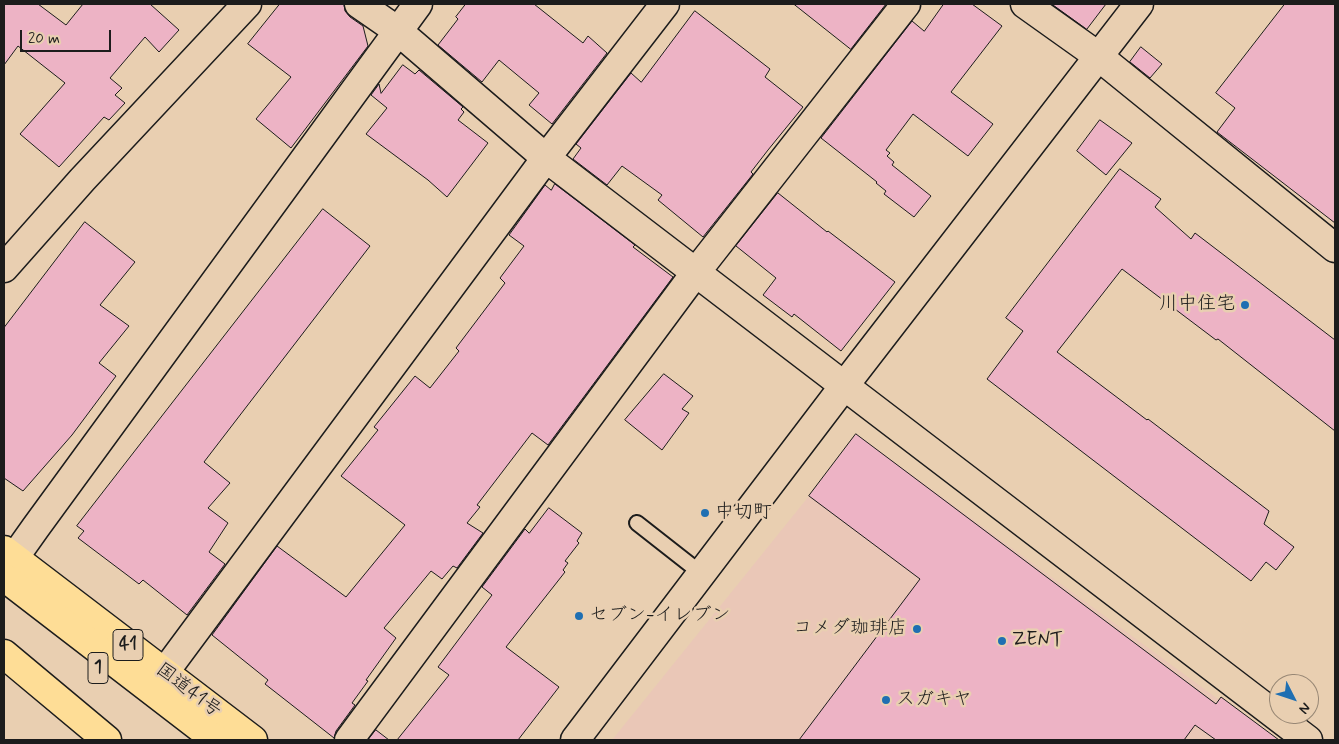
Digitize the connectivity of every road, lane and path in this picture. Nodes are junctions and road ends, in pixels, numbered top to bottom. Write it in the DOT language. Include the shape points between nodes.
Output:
graph roads {
  1 [pos="247,4"];
  2 [pos="359,4"];
  3 [pos="418,4"];
  4 [pos="665,4"];
  5 [pos="906,4"];
  6 [pos="1025,4"];
  7 [pos="1139,4"];
  8 [pos="398,31"];
  9 [pos="1098,56"];
  10 [pos="546,158"];
  11 [pos="1335,248"];
  12 [pos="4,268"];
  13 [pos="696,272"];
  14 [pos="844,386"];
  15 [pos="637,524"];
  16 [pos="7,562"];
  17 [pos="702,574"];
  18 [pos="4,597"];
  19 [pos="4,654"];
  20 [pos="164,673"];
  21 [pos="106,740"];
  22 [pos="191,740"];
  23 [pos="216,740"];
  24 [pos="253,740"];
  25 [pos="349,740"];
  26 [pos="575,740"];
  27 [pos="1308,740"];
  1 -- 12 [label="street"];
  2 -- 8 [label="street"];
  3 -- 8 [label="street"];
  4 -- 10 [label="street"];
  5 -- 13 [label="street"];
  6 -- 9 [label="street"];
  7 -- 9 [label="street"];
  8 -- 10 [label="street"];
  8 -- 16 [label="street"];
  9 -- 11 [label="street"];
  9 -- 14 [label="street"];
  10 -- 13 [label="street"];
  10 -- 20 [label="street"];
  13 -- 14 [label="street"];
  13 -- 25 [label="street"];
  14 -- 17 [label="street"];
  14 -- 27 [label="street"];
  15 -- 17 [label="lane"];
  16 -- 20 [label="highway, 国道41号 / 41"];
  16 -- 23 [label="highway, 1"];
  17 -- 26 [label="street"];
  18 -- 22 [label="highway, 1"];
  19 -- 21 [label="highway"];
  20 -- 24 [label="highway, 国道41号 / 41"];
}
